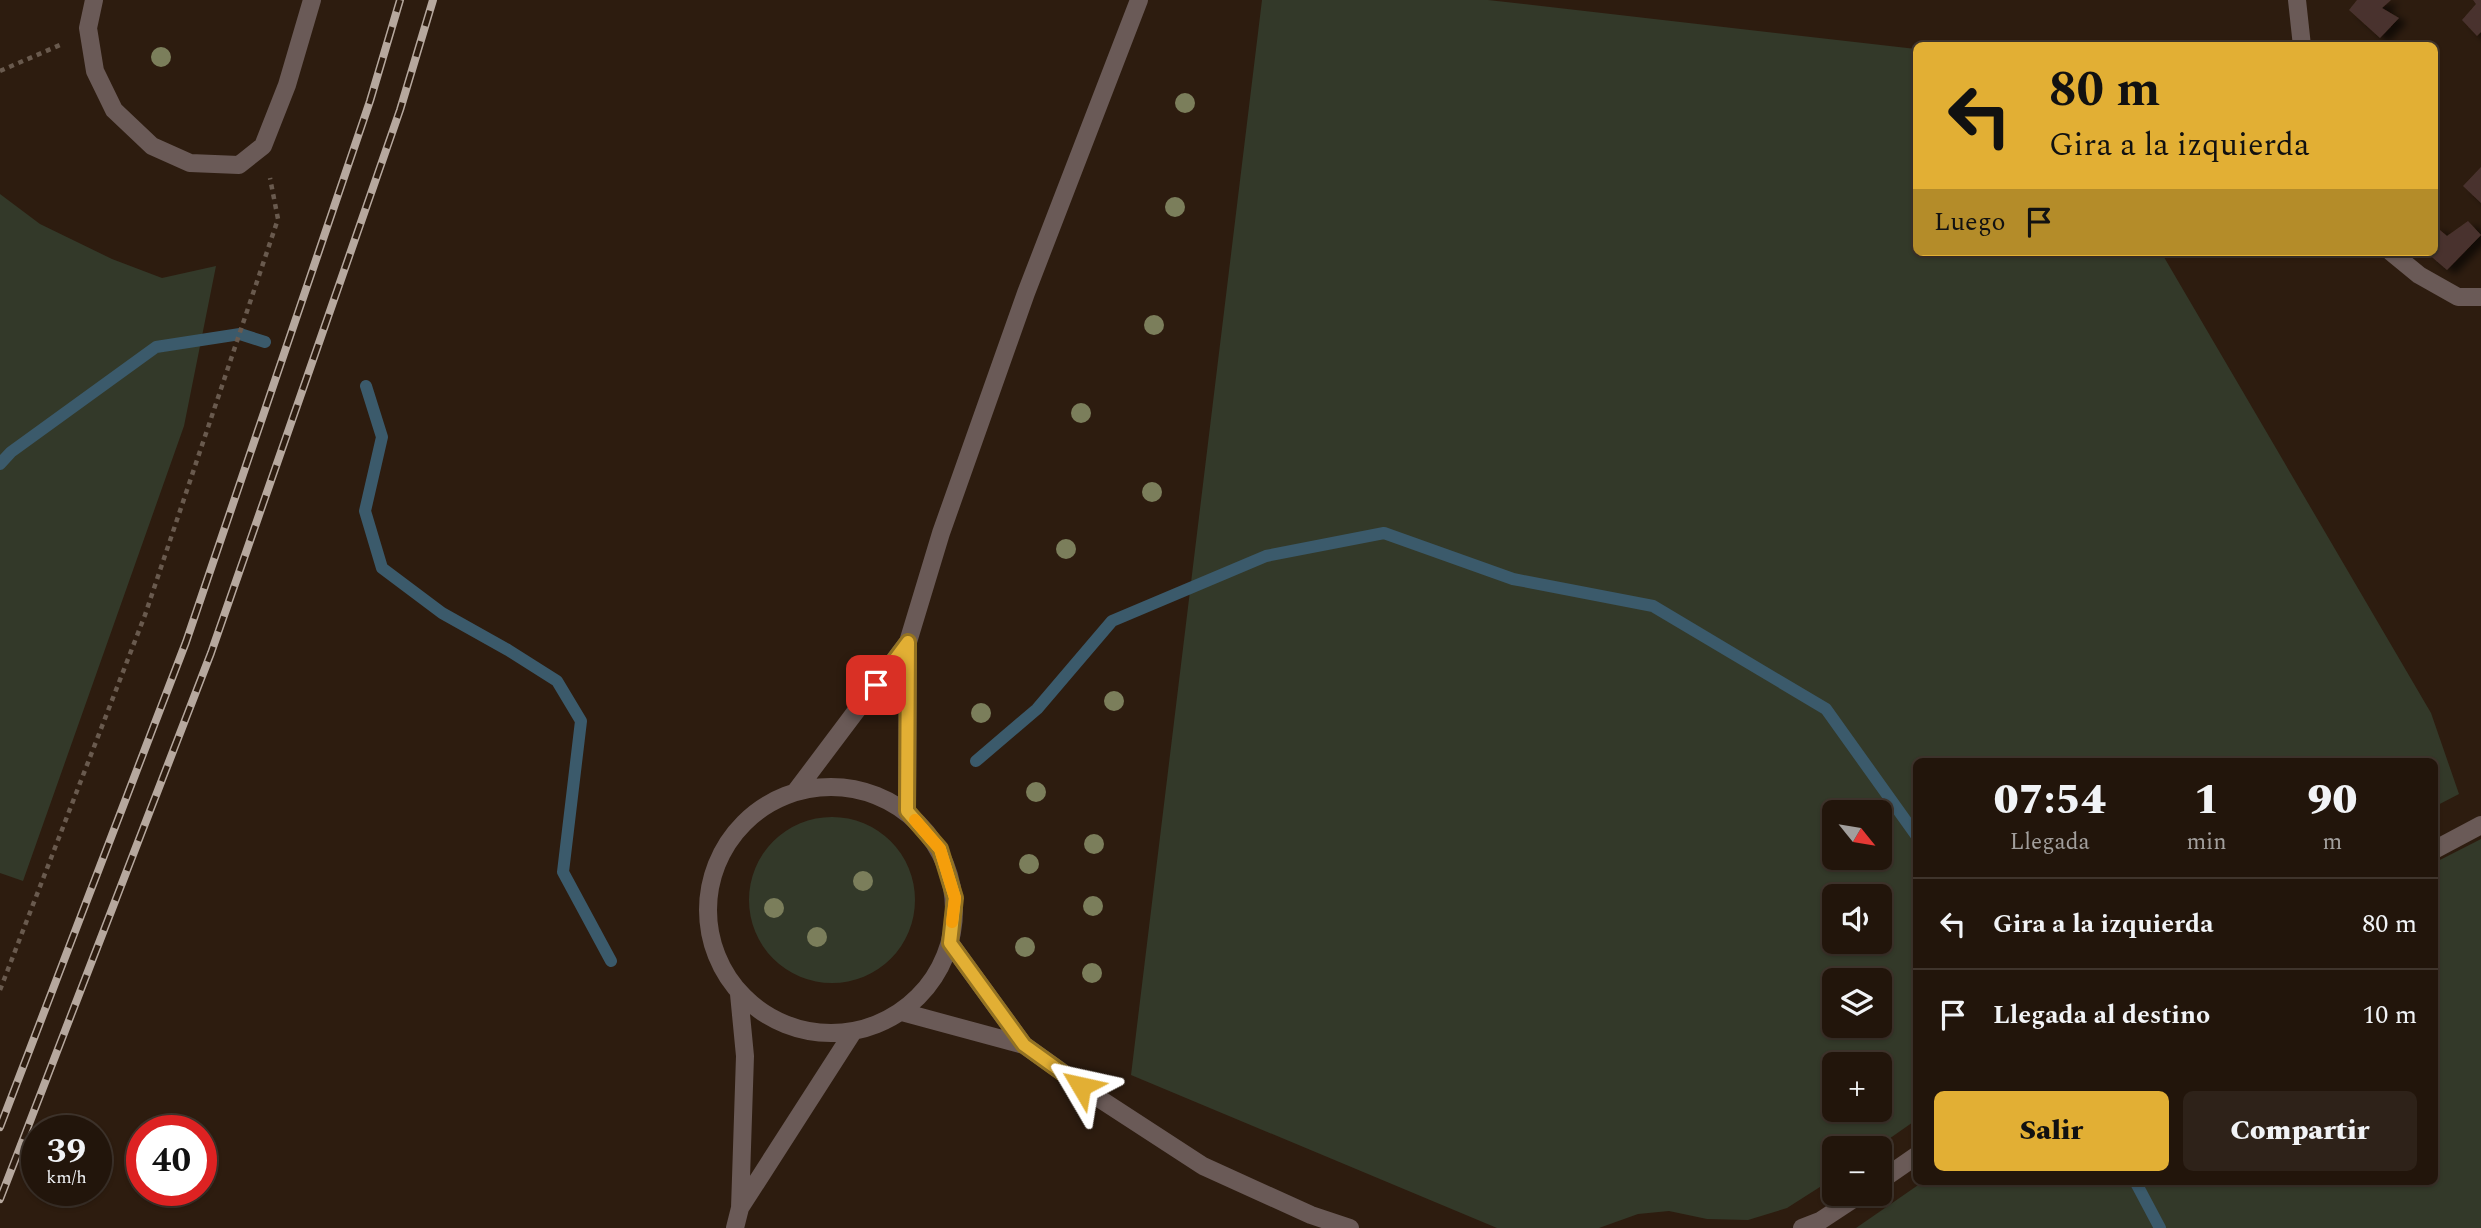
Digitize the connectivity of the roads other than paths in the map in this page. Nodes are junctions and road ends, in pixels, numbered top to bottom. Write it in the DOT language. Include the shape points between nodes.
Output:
graph roads {
  1 [pos="94,0"];
  2 [pos="312,0"];
  3 [pos="1139,0"];
  4 [pos="2297,0"];
  5 [pos="2302,42"];
  6 [pos="2396,256"];
  7 [pos="2481,297"];
  8 [pos="908,642"];
  9 [pos="796,791"];
  10 [pos="907,811"];
  11 [pos="2481,825"];
  12 [pos="2438,848"];
  13 [pos="950,943"];
  14 [pos="739,993"];
  15 [pos="902,1012"];
  16 [pos="853,1032"];
  17 [pos="1024,1045"];
  18 [pos="1913,1158"];
  19 [pos="1892,1173"];
  20 [pos="1844,1206"];
  21 [pos="740,1208"];
  22 [pos="1818,1224"];
  23 [pos="735,1228"];
  24 [pos="1350,1228"];
  25 [pos="1802,1228"];
  1 -- 2 [label="street" via="88,28 95,71 114,110 152,146 190,163 239,165 264,146"];
  3 -- 8 [label="street" via="1021,306"];
  4 -- 5 [label="street"];
  6 -- 7 [label="street" via="2458,297"];
  8 -- 9 [label="street"];
  8 -- 10 [label="street"];
  9 -- 10 [label="street" via="834,785 867,790"];
  9 -- 14 [label="street" via="759,809 725,845 715,867 707,910 714,953"];
  10 -- 13 [label="street" via="940,849 955,898"];
  11 -- 12 [label="street"];
  13 -- 15 [label="street" via="931,983"];
  13 -- 17 [label="street"];
  14 -- 16 [label="street" via="770,1018 810,1032"];
  14 -- 21 [label="street" via="744,1056"];
  15 -- 16 [label="street"];
  15 -- 17 [label="street"];
  16 -- 21 [label="street"];
  17 -- 24 [label="street" via="1203,1166"];
  18 -- 19 [label="street"];
  20 -- 22 [label="street"];
  21 -- 23 [label="street"];
  22 -- 25 [label="street"];
}
